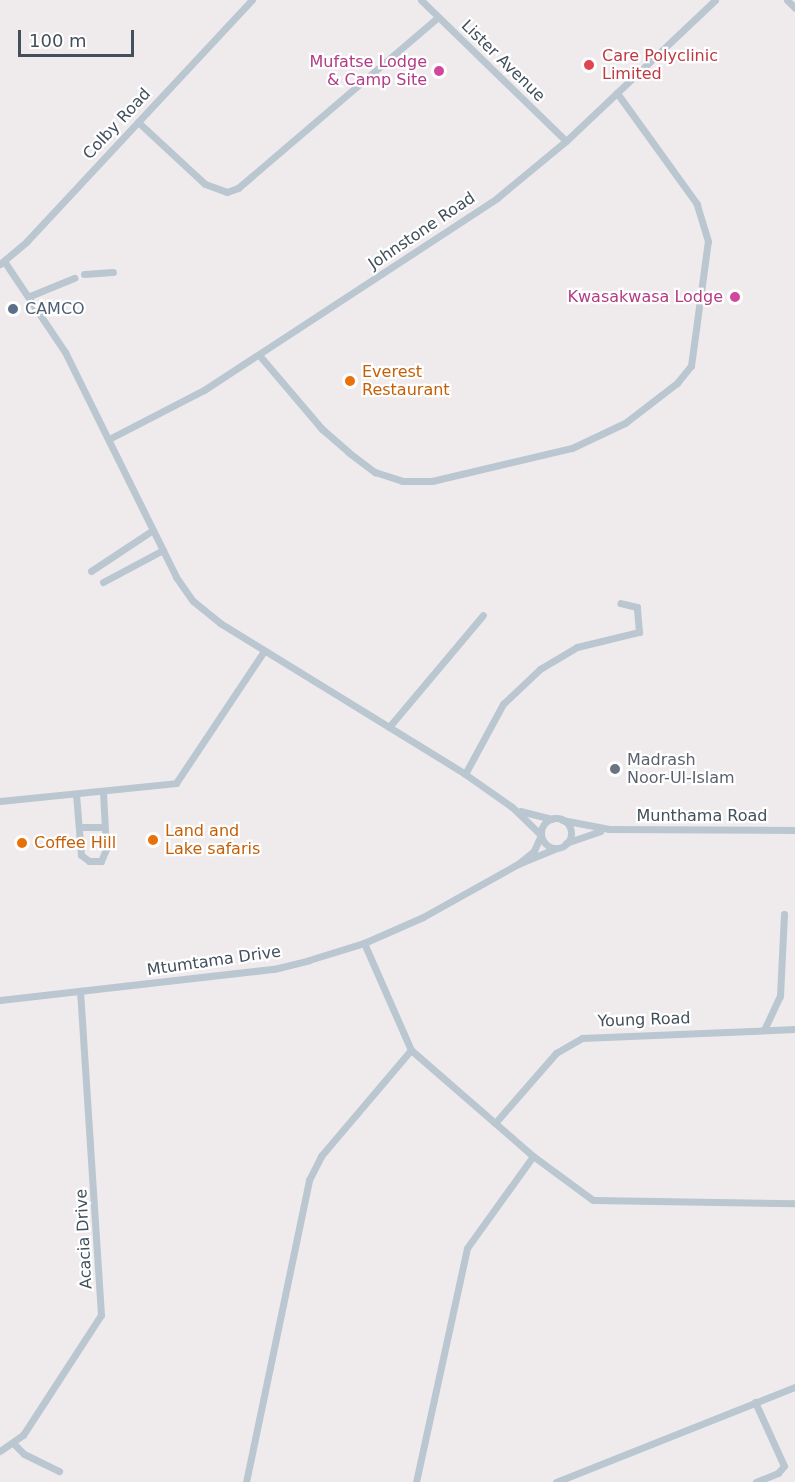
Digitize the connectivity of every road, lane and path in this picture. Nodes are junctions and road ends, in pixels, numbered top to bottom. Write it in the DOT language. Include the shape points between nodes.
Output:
graph roads {
  1 [pos="421,0"];
  2 [pos="715,0"];
  3 [pos="787,0"];
  4 [pos="248,1"];
  5 [pos="795,8"];
  6 [pos="438,17"];
  7 [pos="617,93"];
  8 [pos="138,122"];
  9 [pos="566,141"];
  10 [pos="2,262"];
  11 [pos="113,272"];
  12 [pos="84,274"];
  13 [pos="74,278"];
  14 [pos="30,296"];
  15 [pos="259,355"];
  16 [pos="109,439"];
  17 [pos="153,530"];
  18 [pos="163,550"];
  19 [pos="91,571"];
  20 [pos="103,582"];
  21 [pos="620,603"];
  22 [pos="483,615"];
  23 [pos="264,651"];
  24 [pos="388,727"];
  25 [pos="465,774"];
  26 [pos="103,791"];
  27 [pos="76,794"];
  28 [pos="0,801"];
  29 [pos="512,807"];
  30 [pos="552,819"];
  31 [pos="562,820"];
  32 [pos="79,827"];
  33 [pos="104,827"];
  34 [pos="609,829"];
  35 [pos="795,830"];
  36 [pos="541,835"];
  37 [pos="566,843"];
  38 [pos="557,848"];
  39 [pos="518,864"];
  40 [pos="784,914"];
  41 [pos="363,943"];
  42 [pos="80,991"];
  43 [pos="0,1000"];
  44 [pos="795,1029"];
  45 [pos="764,1030"];
  46 [pos="411,1050"];
  47 [pos="495,1123"];
  48 [pos="533,1156"];
  49 [pos="795,1203"];
  50 [pos="795,1387"];
  51 [pos="755,1401"];
  52 [pos="15,1444"];
  53 [pos="0,1451"];
  54 [pos="59,1471"];
  55 [pos="246,1482"];
  56 [pos="416,1482"];
  57 [pos="556,1482"];
  58 [pos="756,1482"];
  1 -- 6 [label="street, Lister Avenue"];
  2 -- 7 [label="street, Johnstone Road"];
  3 -- 5 [label="street"];
  4 -- 8 [label="street, Colby Road"];
  6 -- 8 [label="street" via="238,188 227,192 205,184"];
  6 -- 9 [label="street, Lister Avenue"];
  7 -- 9 [label="street, Johnstone Road"];
  7 -- 15 [label="street" via="697,204 708,241 691,366 677,383 625,423 572,448 432,481 402,481 375,472 348,452 322,429"];
  8 -- 10 [label="street, Colby Road"];
  9 -- 15 [label="street, Johnstone Road" via="497,198"];
  10 -- 14 [label="street"];
  11 -- 12 [label="street"];
  13 -- 14 [label="street"];
  14 -- 16 [label="street" via="65,352"];
  15 -- 16 [label="street, Johnstone Road" via="182,403"];
  16 -- 17 [label="street"];
  17 -- 18 [label="street"];
  17 -- 19 [label="street"];
  18 -- 20 [label="street"];
  18 -- 23 [label="street" via="193,601"];
  21 -- 25 [label="street" via="637,607 639,632 577,647 540,669 503,704"];
  22 -- 24 [label="street"];
  23 -- 24 [label="street"];
  23 -- 26 [label="street" via="183,777 168,785"];
  24 -- 25 [label="street"];
  25 -- 29 [label="street"];
  26 -- 27 [label="street"];
  26 -- 33 [label="street"];
  27 -- 28 [label="street"];
  27 -- 32 [label="street"];
  29 -- 30 [label="street"];
  29 -- 36 [label="street"];
  30 -- 31 [label="street"];
  30 -- 36 [label="street" via="544,825"];
  31 -- 34 [label="street"];
  31 -- 37 [label="street" via="571,833"];
  32 -- 33 [label="street"];
  32 -- 33 [label="street" via="81,855 89,861 101,861 105,856"];
  34 -- 35 [label="street, Munthama Road"];
  34 -- 37 [label="street"];
  36 -- 38 [label="street" via="545,843"];
  36 -- 39 [label="street" via="534,851"];
  37 -- 38 [label="street"];
  38 -- 39 [label="street"];
  39 -- 41 [label="street, Mtumtama Drive" via="423,917"];
  40 -- 45 [label="street" via="780,996"];
  41 -- 42 [label="street, Mtumtama Drive" via="274,969"];
  41 -- 46 [label="street"];
  42 -- 43 [label="street, Mtumtama Drive"];
  42 -- 52 [label="street, Acacia Drive" via="101,1315"];
  44 -- 45 [label="street, Young Road"];
  45 -- 47 [label="street, Young Road" via="600,1035 574,1040 556,1053"];
  46 -- 47 [label="street"];
  46 -- 55 [label="street" via="321,1156 309,1180"];
  47 -- 48 [label="street"];
  48 -- 49 [label="street" via="594,1200"];
  48 -- 56 [label="street" via="467,1248"];
  50 -- 51 [label="street"];
  51 -- 57 [label="street"];
  51 -- 58 [label="street" via="784,1466 778,1473"];
  52 -- 53 [label="street"];
  52 -- 54 [label="street" via="24,1454"];
}
